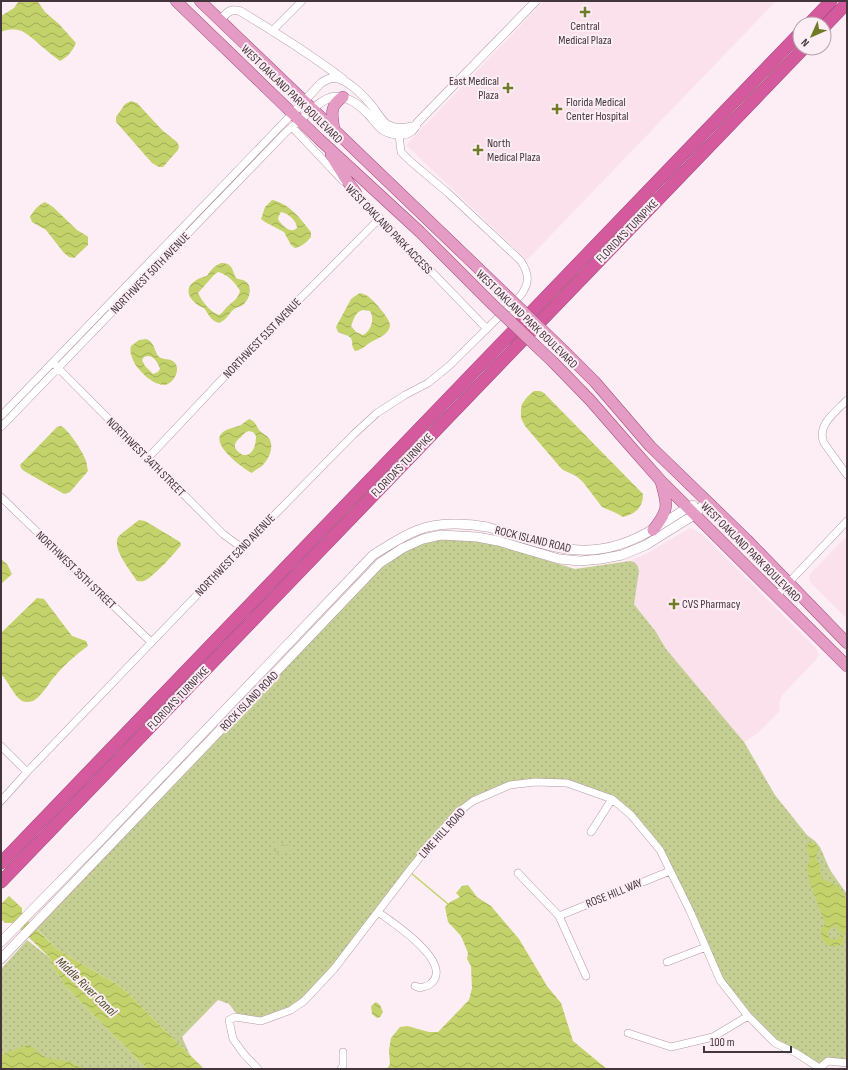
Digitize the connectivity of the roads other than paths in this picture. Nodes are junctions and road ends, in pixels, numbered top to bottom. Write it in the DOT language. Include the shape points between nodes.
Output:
graph roads {
  1 [pos="176,1"];
  2 [pos="200,1"];
  3 [pos="302,1"];
  4 [pos="536,1"];
  5 [pos="831,1"];
  6 [pos="847,3"];
  7 [pos="817,16"];
  8 [pos="832,19"];
  9 [pos="220,20"];
  10 [pos="273,30"];
  11 [pos="792,41"];
  12 [pos="796,56"];
  13 [pos="348,83"];
  14 [pos="343,97"];
  15 [pos="304,101"];
  16 [pos="313,109"];
  17 [pos="295,120"];
  18 [pos="416,126"];
  19 [pos="334,129"];
  20 [pos="399,135"];
  21 [pos="320,138"];
  22 [pos="356,193"];
  23 [pos="203,206"];
  24 [pos="209,212"];
  25 [pos="380,218"];
  26 [pos="168,242"];
  27 [pos="174,248"];
  28 [pos="131,280"];
  29 [pos="137,286"];
  30 [pos="92,321"];
  31 [pos="98,327"];
  32 [pos="487,329"];
  33 [pos="55,366"];
  34 [pos="847,400"];
  35 [pos="1,416"];
  36 [pos="1,427"];
  37 [pos="147,459"];
  38 [pos="847,475"];
  39 [pos="661,481"];
  40 [pos="1,497"];
  41 [pos="707,501"];
  42 [pos="691,511"];
  43 [pos="847,521"];
  44 [pos="653,530"];
  45 [pos="242,548"];
  46 [pos="788,582"];
  47 [pos="776,596"];
  48 [pos="151,642"];
  49 [pos="847,643"];
  50 [pos="847,666"];
  51 [pos="1,746"];
  52 [pos="27,772"];
  53 [pos="612,799"];
  54 [pos="1,801"];
  55 [pos="591,832"];
  56 [pos="1,863"];
  57 [pos="670,871"];
  58 [pos="518,873"];
  59 [pos="1,882"];
  60 [pos="378,912"];
  61 [pos="559,916"];
  62 [pos="1,942"];
  63 [pos="706,947"];
  64 [pos="1,959"];
  65 [pos="667,962"];
  66 [pos="586,976"];
  67 [pos="415,986"];
  68 [pos="748,1016"];
  69 [pos="628,1033"];
  70 [pos="343,1052"];
  71 [pos="847,1063"];
  72 [pos="258,1069"];
  73 [pos="341,1069"];
  74 [pos="820,1069"];
  1 -- 17 [label="main road, WEST OAKLAND PARK BOULEVARD"];
  2 -- 9 [label="main road, WEST OAKLAND PARK BOULEVARD"];
  3 -- 10 [label="street"];
  4 -- 18 [label="street"];
  5 -- 7 [label="highway"];
  6 -- 8 [label="highway"];
  9 -- 10 [label="street" via="234,9"];
  9 -- 15 [label="main road, WEST OAKLAND PARK BOULEVARD"];
  10 -- 13 [label="street"];
  11 -- 56 [label="highway, FLORIDA'S TURNPIKE"];
  12 -- 59 [label="highway, FLORIDA'S TURNPIKE"];
  13 -- 15 [label="street" via="334,78 325,80"];
  13 -- 18 [label="street" via="367,100 387,125 396,128"];
  14 -- 16 [label="street" via="322,102"];
  14 -- 19 [label="main road" via="332,109"];
  14 -- 20 [label="street" via="362,108 384,131"];
  15 -- 16 [label="main road, WEST OAKLAND PARK BOULEVARD"];
  15 -- 17 [label="street"];
  16 -- 17 [label="street"];
  16 -- 19 [label="main road, WEST OAKLAND PARK BOULEVARD"];
  17 -- 21 [label="main road, WEST OAKLAND PARK BOULEVARD"];
  17 -- 22 [label="street, WEST OAKLAND PARK ACCESS" via="340,179"];
  17 -- 23 [label="street, NORTHWEST 50TH AVENUE"];
  17 -- 24 [label="street, NORTHWEST 50TH AVENUE"];
  18 -- 20 [label="street" via="413,130"];
  19 -- 41 [label="main road, WEST OAKLAND PARK BOULEVARD, bridge" via="565,352 595,382 650,446"];
  20 -- 32 [label="street, NORTHWEST 52ND AVENUE" via="401,152 521,261 526,269 525,289"];
  21 -- 22 [label="main road"];
  21 -- 39 [label="main road, WEST OAKLAND PARK BOULEVARD, bridge" via="554,363"];
  22 -- 25 [label="street, WEST OAKLAND PARK ACCESS"];
  23 -- 24 [label="street"];
  23 -- 26 [label="street, NORTHWEST 50TH AVENUE"];
  24 -- 27 [label="street, NORTHWEST 50TH AVENUE"];
  25 -- 32 [label="street, WEST OAKLAND PARK ACCESS"];
  25 -- 37 [label="street, NORTHWEST 51ST AVENUE" via="257,342"];
  26 -- 27 [label="street"];
  26 -- 28 [label="street, NORTHWEST 50TH AVENUE"];
  27 -- 29 [label="street, NORTHWEST 50TH AVENUE"];
  28 -- 29 [label="street"];
  28 -- 30 [label="street, NORTHWEST 50TH AVENUE"];
  29 -- 31 [label="street, NORTHWEST 50TH AVENUE"];
  30 -- 31 [label="street"];
  30 -- 33 [label="street, NORTHWEST 50TH AVENUE"];
  31 -- 33 [label="street, NORTHWEST 50TH AVENUE"];
  32 -- 45 [label="street, NORTHWEST 52ND AVENUE" via="450,366 428,383 377,413"];
  33 -- 35 [label="street, NORTHWEST 50TH AVENUE"];
  33 -- 36 [label="street, NORTHWEST 50TH AVENUE"];
  33 -- 37 [label="street, NORTHWEST 34TH STREET"];
  34 -- 38 [label="street" via="824,424 822,438"];
  37 -- 45 [label="street, NORTHWEST 34TH STREET" via="223,534"];
  39 -- 42 [label="main road, WEST OAKLAND PARK BOULEVARD"];
  39 -- 44 [label="main road" via="667,502 666,509"];
  40 -- 48 [label="street, NORTHWEST 35TH STREET"];
  41 -- 42 [label="main road, ROCK ISLAND ROAD"];
  41 -- 46 [label="main road, WEST OAKLAND PARK BOULEVARD"];
  42 -- 44 [label="main road, ROCK ISLAND ROAD"];
  42 -- 47 [label="main road, WEST OAKLAND PARK BOULEVARD"];
  42 -- 64 [label="main road, ROCK ISLAND ROAD" via="659,538 642,548 601,559 580,561 559,558 498,541 458,535 423,539 403,548 380,563"];
  43 -- 46 [label="street"];
  44 -- 62 [label="main road, ROCK ISLAND ROAD" via="621,545 579,550 559,548 473,525 440,525 420,529 398,539 373,555"];
  45 -- 48 [label="street, NORTHWEST 52ND AVENUE"];
  46 -- 47 [label="street"];
  46 -- 49 [label="main road, WEST OAKLAND PARK BOULEVARD"];
  47 -- 50 [label="main road, WEST OAKLAND PARK BOULEVARD"];
  48 -- 52 [label="street, NORTHWEST 52ND AVENUE"];
  51 -- 52 [label="street"];
  52 -- 54 [label="street, NORTHWEST 52ND AVENUE"];
  53 -- 55 [label="street"];
  53 -- 57 [label="street, LIME HILL ROAD" via="645,830 660,850"];
  53 -- 60 [label="street, LIME HILL ROAD" via="567,783 535,782 510,785 472,801 457,813 433,841"];
  57 -- 61 [label="street, ROSE HILL WAY"];
  57 -- 63 [label="street, LIME HILL ROAD"];
  58 -- 61 [label="street"];
  60 -- 67 [label="street" via="412,937 430,956 436,968 435,978 429,985 420,988"];
  60 -- 72 [label="street, LIME HILL ROAD" via="334,969 304,1001 291,1010 261,1021 235,1018 229,1020 233,1038"];
  61 -- 66 [label="street"];
  63 -- 65 [label="street"];
  63 -- 68 [label="street, LIME HILL ROAD" via="720,980"];
  68 -- 69 [label="street" via="713,1037 671,1047"];
  68 -- 74 [label="street, LIME HILL ROAD" via="775,1043"];
  70 -- 73 [label="street"];
  71 -- 74 [label="street, LIME HILL ROAD" via="828,1062"];
}
